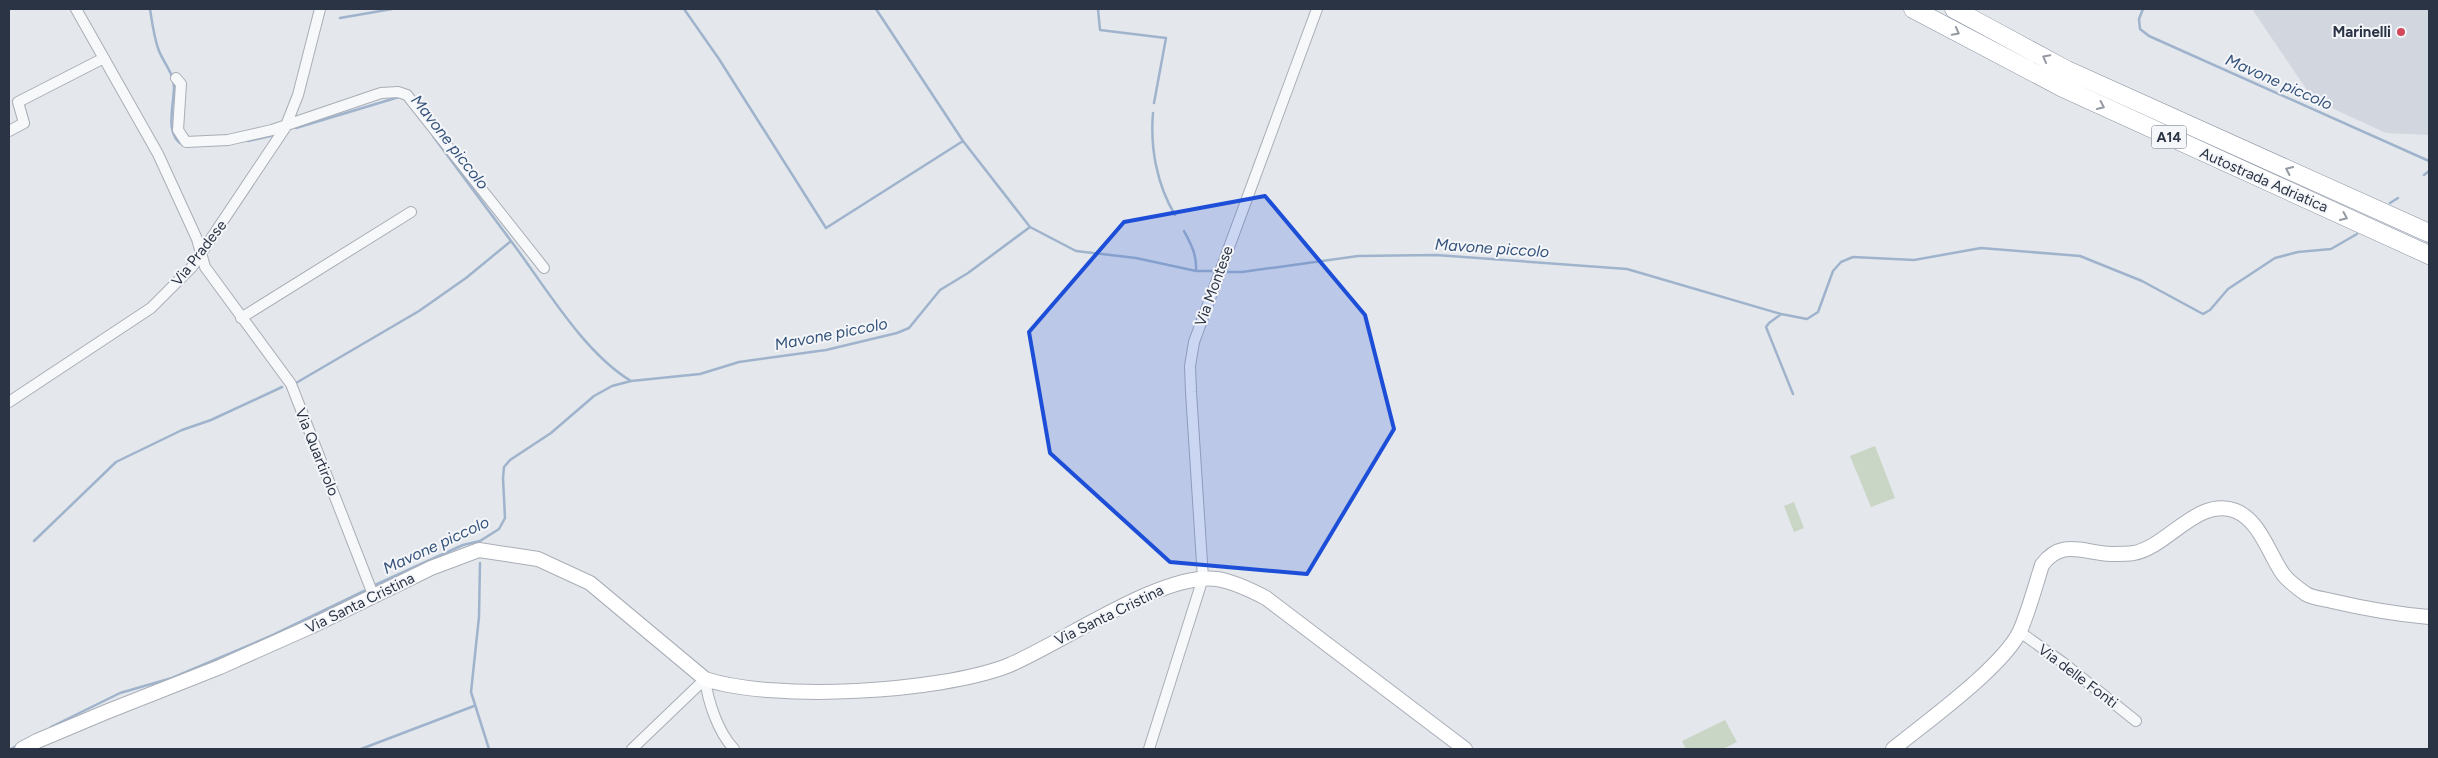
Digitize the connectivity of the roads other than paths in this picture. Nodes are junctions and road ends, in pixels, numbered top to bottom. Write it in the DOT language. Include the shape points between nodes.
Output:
graph roads {
  1 [pos="76,9"];
  2 [pos="320,9"];
  3 [pos="1316,9"];
  4 [pos="1913,9"];
  5 [pos="1954,9"];
  6 [pos="104,58"];
  7 [pos="176,78"];
  8 [pos="286,126"];
  9 [pos="9,131"];
  10 [pos="411,212"];
  11 [pos="2429,233"];
  12 [pos="202,254"];
  13 [pos="2429,255"];
  14 [pos="544,268"];
  15 [pos="241,318"];
  16 [pos="9,402"];
  17 [pos="1203,578"];
  18 [pos="374,597"];
  19 [pos="2429,617"];
  20 [pos="2020,632"];
  21 [pos="705,679"];
  22 [pos="2136,720"];
  23 [pos="22,749"];
  24 [pos="632,749"];
  25 [pos="734,749"];
  26 [pos="1149,749"];
  27 [pos="1465,749"];
  28 [pos="1893,749"];
  1 -- 6 [label="street, Via Quartirolo"];
  2 -- 8 [label="street, Via Pradese" via="298,95"];
  3 -- 17 [label="street, Via Montese" via="1194,342 1190,366"];
  4 -- 13 [label="highway, Autostrada Adriatica / A14, one-way" via="2062,88"];
  11 -- 5 [label="highway, Autostrada Adriatica / A14, one-way" via="2068,70"];
  6 -- 9 [label="street" via="18,102 24,123"];
  6 -- 12 [label="street, Via Quartirolo" via="158,154"];
  7 -- 8 [label="street" via="181,84 178,130 186,142 228,140"];
  8 -- 12 [label="street, Via Pradese"];
  8 -- 14 [label="street" via="381,93 407,95"];
  10 -- 15 [label="street"];
  12 -- 15 [label="street, Via Quartirolo" via="205,267"];
  12 -- 16 [label="street, Via Pradese" via="151,308"];
  15 -- 18 [label="street, Via Quartirolo" via="290,384"];
  17 -- 21 [label="street, Via Santa Cristina" via="1153,592 1008,665 971,677 869,690 813,691 723,685"];
  17 -- 26 [label="street"];
  17 -- 27 [label="street, Via Santa Cristina" via="1238,584 1266,598"];
  18 -- 21 [label="street, Via Santa Cristina" via="431,568 478,550 538,559 590,583"];
  18 -- 23 [label="street, Via Santa Cristina" via="220,667 37,740"];
  19 -- 20 [label="street" via="2380,612 2307,595 2284,575 2252,523 2237,511 2223,508 2205,511 2135,553 2111,554 2072,548 2055,552 2042,565"];
  20 -- 22 [label="street, Via delle Fonti"];
  20 -- 28 [label="street" via="1988,670"];
  21 -- 24 [label="street"];
  21 -- 25 [label="street" via="713,710"];
}
